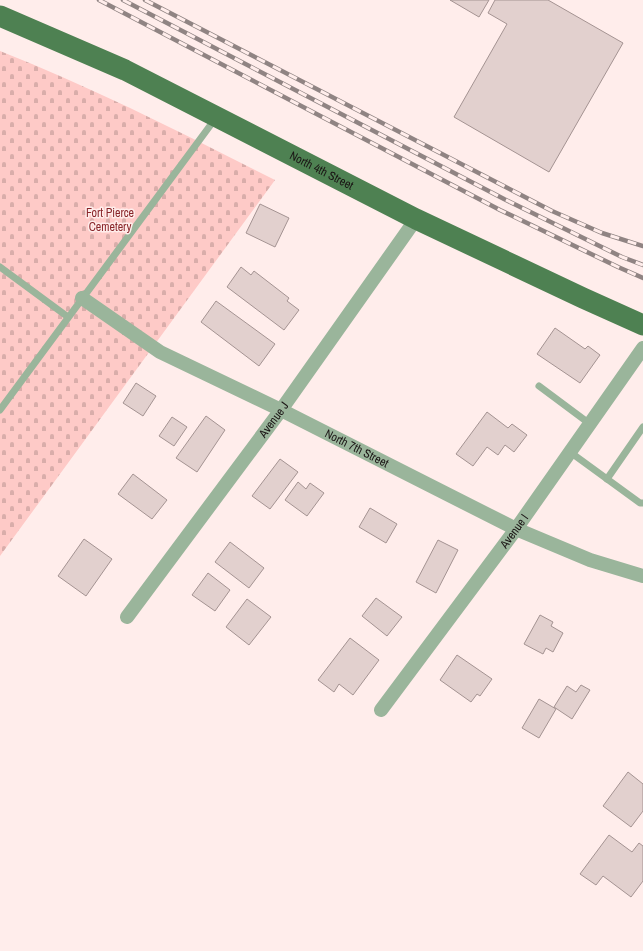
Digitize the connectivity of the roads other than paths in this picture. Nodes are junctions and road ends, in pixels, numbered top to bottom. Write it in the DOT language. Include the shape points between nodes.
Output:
graph roads {
  1 [pos="0,16"];
  2 [pos="216,117"];
  3 [pos="416,219"];
  4 [pos="0,267"];
  5 [pos="82,298"];
  6 [pos="68,317"];
  7 [pos="643,325"];
  8 [pos="643,348"];
  9 [pos="539,386"];
  10 [pos="0,410"];
  11 [pos="282,410"];
  12 [pos="590,424"];
  13 [pos="643,427"];
  14 [pos="570,452"];
  15 [pos="607,479"];
  16 [pos="643,503"];
  17 [pos="516,529"];
  18 [pos="643,576"];
  19 [pos="127,617"];
  20 [pos="381,710"];
  1 -- 2 [label="main road, North 4th Street" via="125,70"];
  2 -- 3 [label="main road, North 4th Street"];
  2 -- 5 [label="lane"];
  3 -- 7 [label="main road, North 4th Street"];
  3 -- 11 [label="street, Avenue J"];
  4 -- 6 [label="lane"];
  5 -- 6 [label="lane"];
  5 -- 11 [label="street, North 7th Street" via="160,352"];
  6 -- 10 [label="lane"];
  8 -- 12 [label="street, Avenue I"];
  9 -- 12 [label="lane"];
  11 -- 17 [label="street, North 7th Street"];
  11 -- 19 [label="street, Avenue J"];
  12 -- 14 [label="street, Avenue I"];
  13 -- 15 [label="lane"];
  14 -- 15 [label="lane"];
  14 -- 17 [label="street, Avenue I"];
  15 -- 16 [label="lane"];
  17 -- 18 [label="street, North 7th Street" via="590,560"];
  17 -- 20 [label="street, Avenue I"];
}
